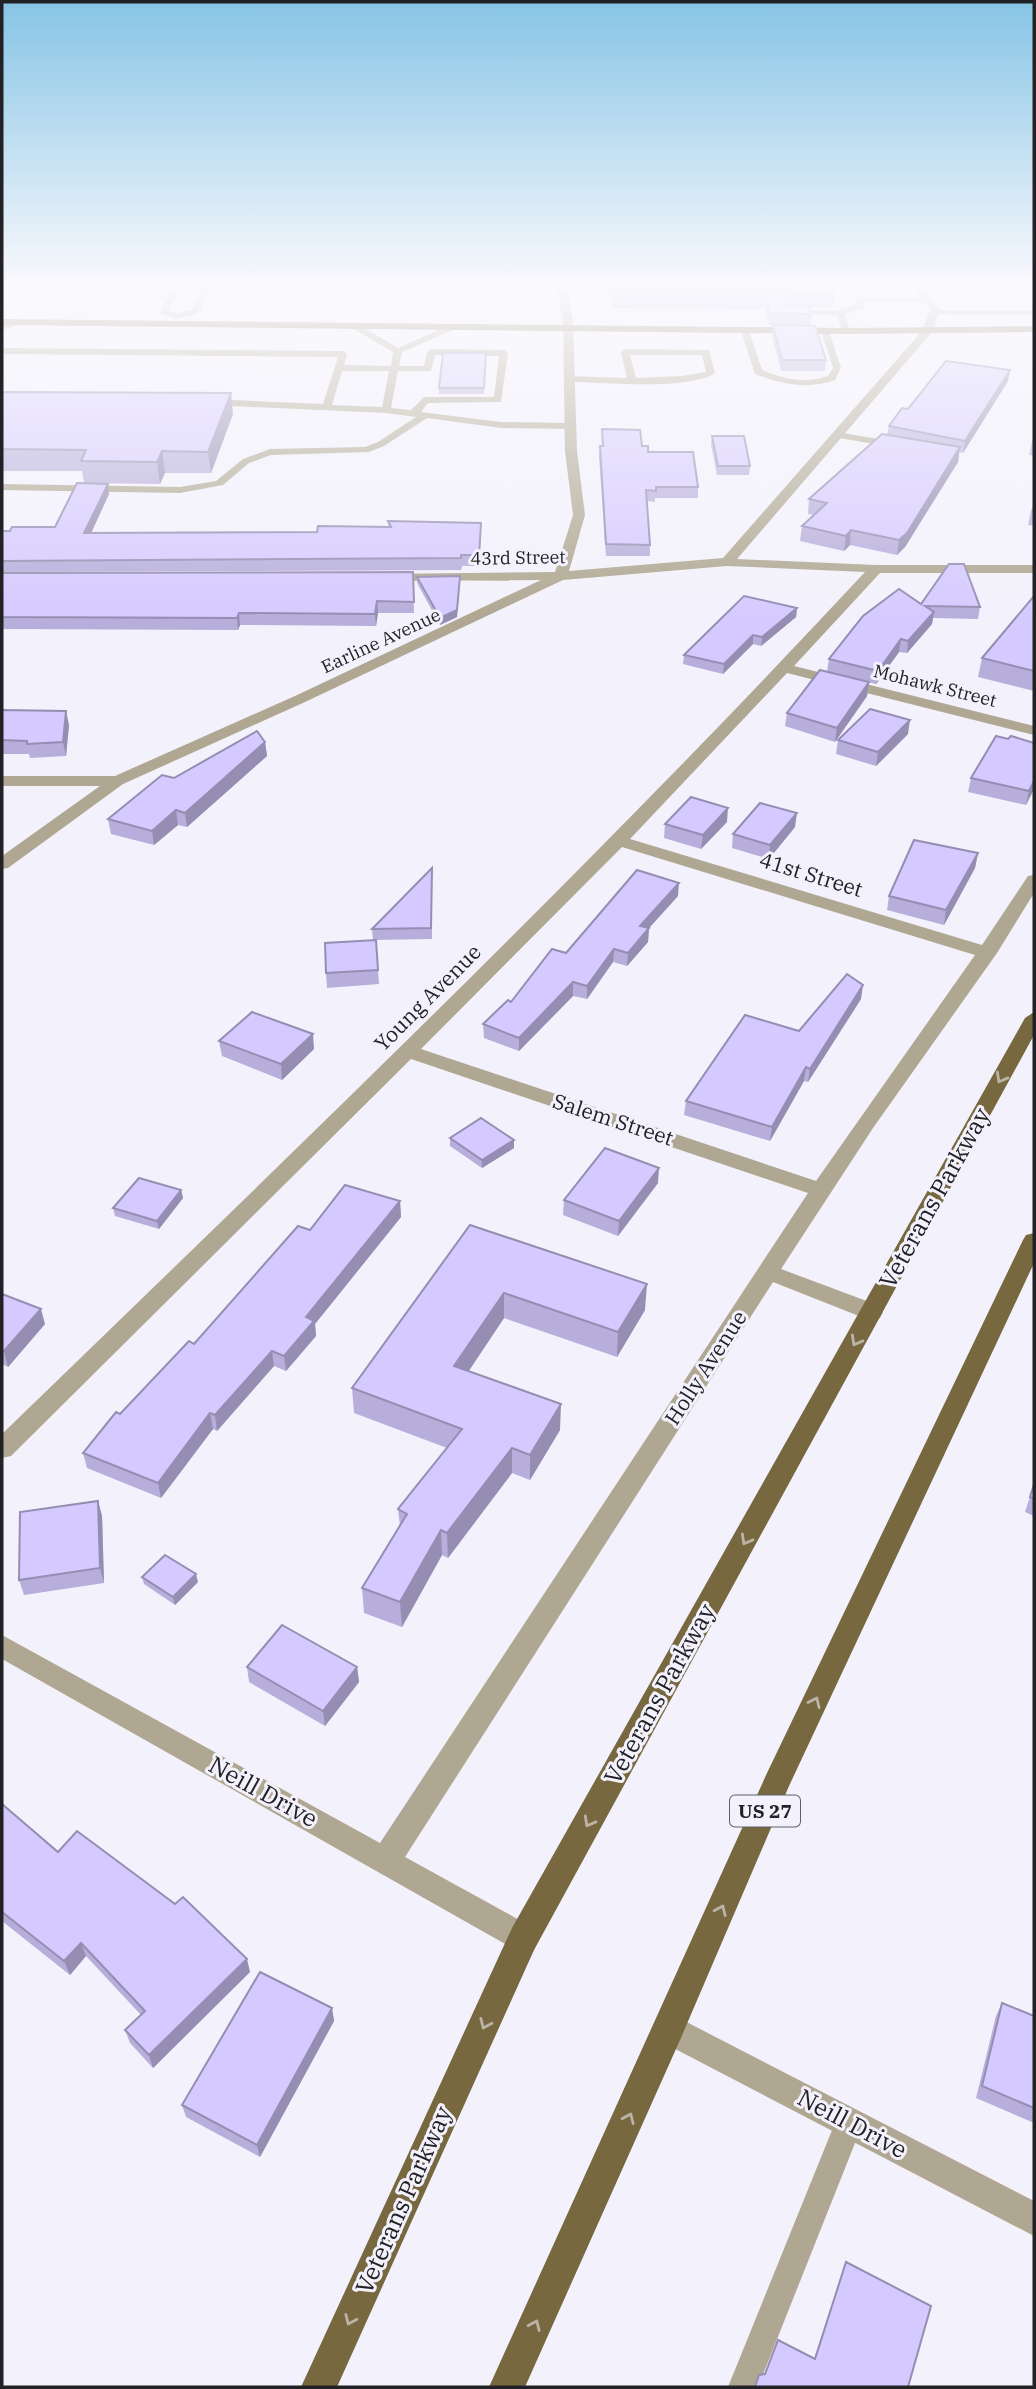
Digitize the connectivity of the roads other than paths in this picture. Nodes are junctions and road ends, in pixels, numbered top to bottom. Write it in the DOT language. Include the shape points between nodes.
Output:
graph roads {
  1 [pos="330,395"];
  2 [pos="389,395"];
  3 [pos="424,395"];
  4 [pos="478,395"];
  5 [pos="499,395"];
  6 [pos="570,395"];
  7 [pos="872,395"];
  8 [pos="194,402"];
  9 [pos="326,409"];
  10 [pos="386,410"];
  11 [pos="419,414"];
  12 [pos="571,426"];
  13 [pos="837,435"];
  14 [pos="904,447"];
  15 [pos="2,487"];
  16 [pos="727,562"];
  17 [pos="876,569"];
  18 [pos="1034,569"];
  19 [pos="560,576"];
  20 [pos="365,577"];
  21 [pos="785,668"];
  22 [pos="1034,731"];
  23 [pos="2,781"];
  24 [pos="117,781"];
  25 [pos="620,841"];
  26 [pos="2,864"];
  27 [pos="1034,880"];
  28 [pos="988,953"];
  29 [pos="1034,1018"];
  30 [pos="406,1051"];
  31 [pos="819,1189"];
  32 [pos="1034,1240"];
  33 [pos="768,1272"];
  34 [pos="873,1312"];
  35 [pos="2,1449"];
  36 [pos="2,1646"];
  37 [pos="385,1861"];
  38 [pos="523,1939"];
  39 [pos="669,2029"];
  40 [pos="849,2123"];
  41 [pos="1034,2219"];
  42 [pos="319,2387"];
  43 [pos="507,2387"];
  44 [pos="743,2387"];
  1 -- 9 [label="lane"];
  2 -- 10 [label="lane"];
  3 -- 11 [label="lane"];
  4 -- 5 [label="lane" via="498,400"];
  6 -- 12 [label="street"];
  7 -- 13 [label="street"];
  8 -- 9 [label="lane"];
  9 -- 10 [label="lane"];
  10 -- 11 [label="lane"];
  11 -- 12 [label="lane" via="501,425"];
  11 -- 15 [label="lane" via="366,450 270,452 246,461 219,483 201,488"];
  12 -- 19 [label="street" via="579,515"];
  13 -- 14 [label="lane"];
  13 -- 16 [label="street"];
  16 -- 17 [label="street, 43rd Street"];
  16 -- 19 [label="street, 43rd Street"];
  17 -- 18 [label="street, 43rd Street"];
  17 -- 21 [label="street, Young Avenue"];
  19 -- 20 [label="street, 43rd Street"];
  19 -- 24 [label="street, Earline Avenue"];
  21 -- 22 [label="street, Mohawk Street"];
  21 -- 25 [label="street, Young Avenue"];
  23 -- 24 [label="street"];
  24 -- 26 [label="street, Earline Avenue"];
  25 -- 28 [label="street, 41st Street"];
  25 -- 30 [label="street, Young Avenue"];
  27 -- 28 [label="street, Holly Avenue"];
  28 -- 31 [label="street, Holly Avenue"];
  29 -- 34 [label="main road, Veterans Parkway, one-way"];
  30 -- 31 [label="street, Salem Street"];
  30 -- 35 [label="street, Young Avenue"];
  31 -- 33 [label="street, Holly Avenue"];
  39 -- 32 [label="main road, US 27, one-way" via="777,1782"];
  33 -- 34 [label="street"];
  33 -- 37 [label="street, Holly Avenue"];
  34 -- 38 [label="main road, Veterans Parkway, one-way"];
  36 -- 37 [label="street, Neill Drive"];
  37 -- 38 [label="street, Neill Drive"];
  38 -- 42 [label="main road, Veterans Parkway, one-way"];
  39 -- 40 [label="street, Neill Drive"];
  43 -- 39 [label="main road, US 27, one-way"];
  40 -- 41 [label="street, Neill Drive"];
  40 -- 44 [label="lane"];
}
